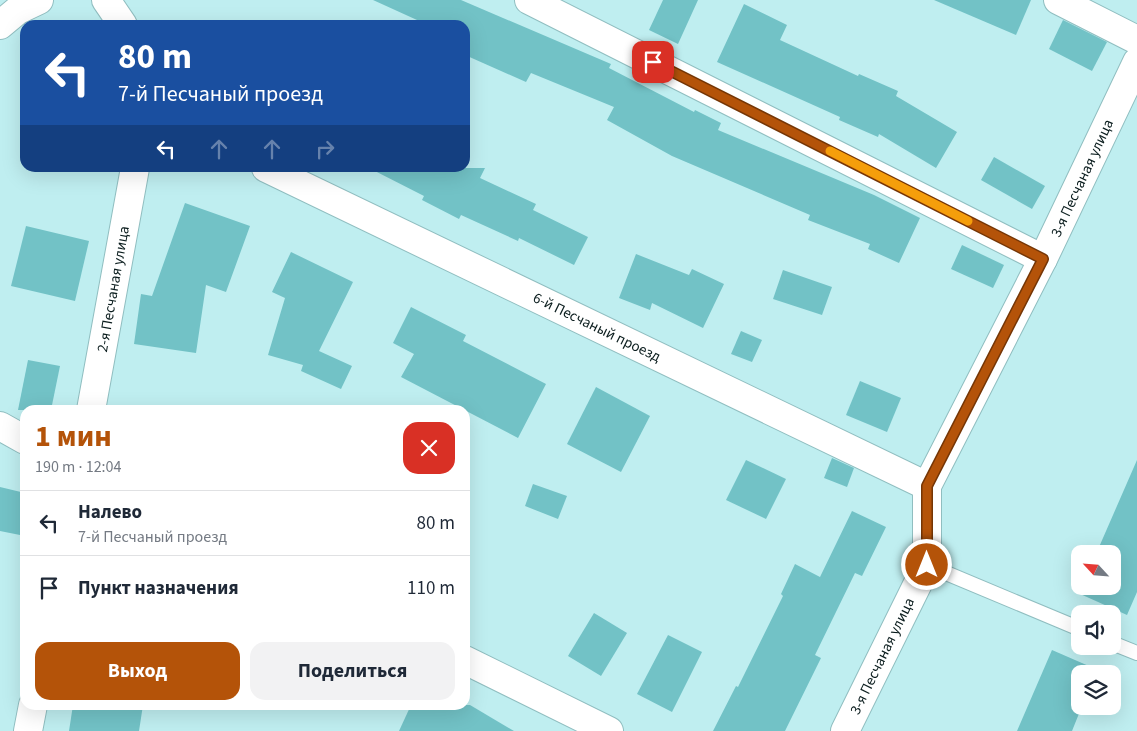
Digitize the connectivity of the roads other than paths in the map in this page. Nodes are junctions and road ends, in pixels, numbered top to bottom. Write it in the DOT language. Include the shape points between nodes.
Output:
graph roads {
  1 [pos="39,0"];
  2 [pos="106,0"];
  3 [pos="529,0"];
  4 [pos="1058,0"];
  5 [pos="120,20"];
  6 [pos="0,25"];
  7 [pos="1137,40"];
  8 [pos="1137,62"];
  9 [pos="134,172"];
  10 [pos="274,172"];
  11 [pos="1043,259"];
  12 [pos="92,405"];
  13 [pos="0,426"];
  14 [pos="20,437"];
  15 [pos="927,486"];
  16 [pos="927,565"];
  17 [pos="1071,625"];
  18 [pos="1121,647"];
  19 [pos="1137,653"];
  20 [pos="470,662"];
  21 [pos="32,710"];
  22 [pos="28,731"];
  23 [pos="609,731"];
  24 [pos="845,731"];
  1 -- 6 [label="street" via="18,10"];
  2 -- 5 [label="street"];
  3 -- 11 [label="street"];
  4 -- 7 [label="street"];
  8 -- 11 [label="street, 3-я Песчаная улица"];
  9 -- 12 [label="street, 2-я Песчаная улица"];
  10 -- 15 [label="street, 6-й Песчаный проезд"];
  11 -- 15 [label="street, 3-я Песчаная улица"];
  13 -- 14 [label="street"];
  15 -- 16 [label="street, 3-я Песчаная улица"];
  16 -- 17 [label="lane"];
  16 -- 24 [label="street, 3-я Песчаная улица"];
  18 -- 19 [label="lane"];
  20 -- 23 [label="street"];
  21 -- 22 [label="street"];
}
